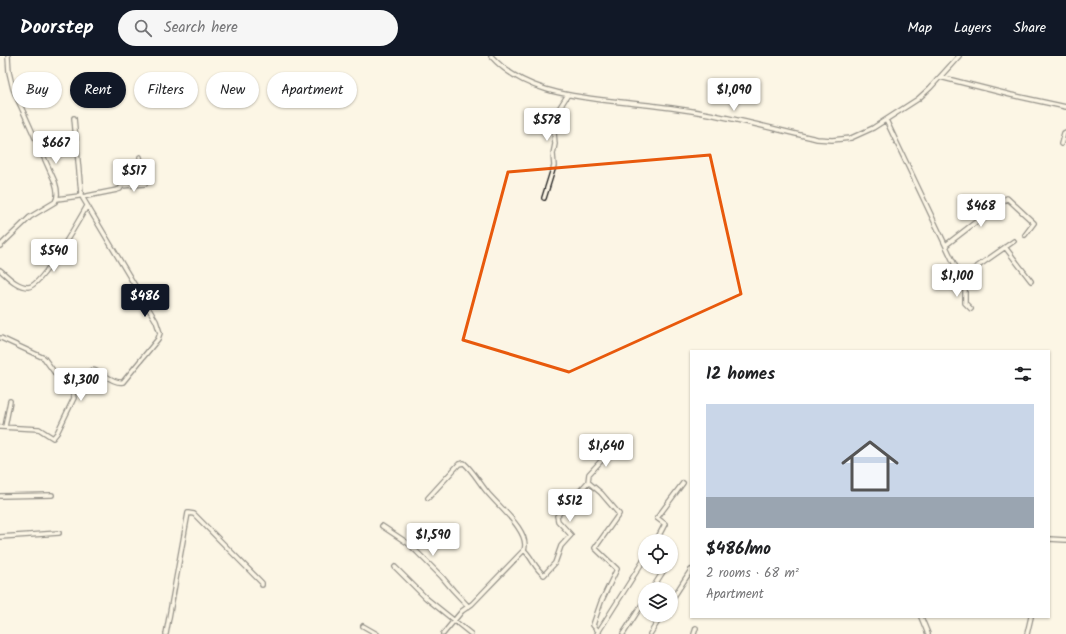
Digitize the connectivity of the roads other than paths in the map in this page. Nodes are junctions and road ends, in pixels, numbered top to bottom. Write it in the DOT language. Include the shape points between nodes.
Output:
graph roads {
  1 [pos="8,56"];
  2 [pos="491,56"];
  3 [pos="959,56"];
  4 [pos="940,77"];
  5 [pos="567,96"];
  6 [pos="1066,107"];
  7 [pos="74,118"];
  8 [pos="886,120"];
  9 [pos="1066,132"];
  10 [pos="1060,144"];
  11 [pos="140,157"];
  12 [pos="81,196"];
  13 [pos="544,198"];
  14 [pos="57,199"];
  15 [pos="87,206"];
  16 [pos="1025,235"];
  17 [pos="1014,241"];
  18 [pos="946,245"];
  19 [pos="0,246"];
  20 [pos="1005,247"];
  21 [pos="0,270"];
  22 [pos="961,278"];
  23 [pos="1031,281"];
  24 [pos="971,309"];
  25 [pos="1,338"];
  26 [pos="73,393"];
  27 [pos="10,400"];
  28 [pos="2,427"];
  29 [pos="613,448"];
  30 [pos="588,482"];
  31 [pos="683,483"];
  32 [pos="52,495"];
  33 [pos="0,496"];
  34 [pos="428,498"];
  35 [pos="382,526"];
  36 [pos="59,533"];
  37 [pos="660,534"];
  38 [pos="0,536"];
  39 [pos="1050,539"];
  40 [pos="1066,540"];
  41 [pos="524,550"];
  42 [pos="395,567"];
  43 [pos="638,569"];
  44 [pos="690,572"];
  45 [pos="262,585"];
  46 [pos="678,590"];
  47 [pos="468,606"];
  48 [pos="638,611"];
  49 [pos="921,618"];
  50 [pos="1031,618"];
  51 [pos="454,621"];
  52 [pos="658,622"];
  53 [pos="363,626"];
  54 [pos="696,628"];
  55 [pos="598,633"];
  56 [pos="166,634"];
  57 [pos="377,634"];
  58 [pos="443,634"];
  59 [pos="471,634"];
  60 [pos="623,634"];
  61 [pos="650,634"];
  62 [pos="694,634"];
  63 [pos="928,634"];
  64 [pos="1027,634"];
  1 -- 14 [label="street" via="14,89 55,182"];
  2 -- 5 [label="street" via="523,81"];
  3 -- 4 [label="street"];
  4 -- 6 [label="street"];
  4 -- 8 [label="street" via="918,99"];
  5 -- 8 [label="street" via="699,112 817,139 851,138"];
  5 -- 13 [label="street" via="553,121 554,166"];
  7 -- 12 [label="street"];
  8 -- 18 [label="street"];
  9 -- 10 [label="street"];
  11 -- 12 [label="street" via="145,184 122,186 117,190"];
  12 -- 14 [label="street"];
  12 -- 15 [label="street"];
  14 -- 19 [label="street" via="30,217"];
  15 -- 21 [label="street" via="49,267 34,285 21,286"];
  15 -- 26 [label="street" via="156,321 160,333 158,339 123,382 116,382 92,370"];
  16 -- 18 [label="street" via="1034,223 1007,198"];
  17 -- 20 [label="street"];
  18 -- 22 [label="street"];
  20 -- 22 [label="street"];
  20 -- 23 [label="street"];
  22 -- 24 [label="street" via="965,290 965,303"];
  25 -- 26 [label="street" via="44,358"];
  26 -- 28 [label="street" via="74,400 53,438 39,429"];
  27 -- 28 [label="street"];
  29 -- 30 [label="street" via="589,474"];
  30 -- 41 [label="street" via="557,516 570,535 561,546 555,563 544,575"];
  30 -- 55 [label="street" via="619,514 595,548 617,569 593,624"];
  31 -- 37 [label="street" via="657,518 665,524"];
  32 -- 33 [label="street"];
  34 -- 41 [label="street" via="459,464 464,463 509,515 525,539"];
  35 -- 47 [label="street" via="416,550"];
  36 -- 38 [label="street"];
  39 -- 40 [label="street"];
  41 -- 47 [label="street"];
  42 -- 51 [label="street"];
  43 -- 55 [label="street"];
  44 -- 46 [label="street"];
  45 -- 56 [label="street" via="194,514 188,513"];
  47 -- 51 [label="street"];
  48 -- 60 [label="street"];
  49 -- 63 [label="street"];
  50 -- 64 [label="street"];
  51 -- 58 [label="street"];
  51 -- 59 [label="street"];
  52 -- 61 [label="street"];
  53 -- 57 [label="street"];
  54 -- 62 [label="street"];
}
